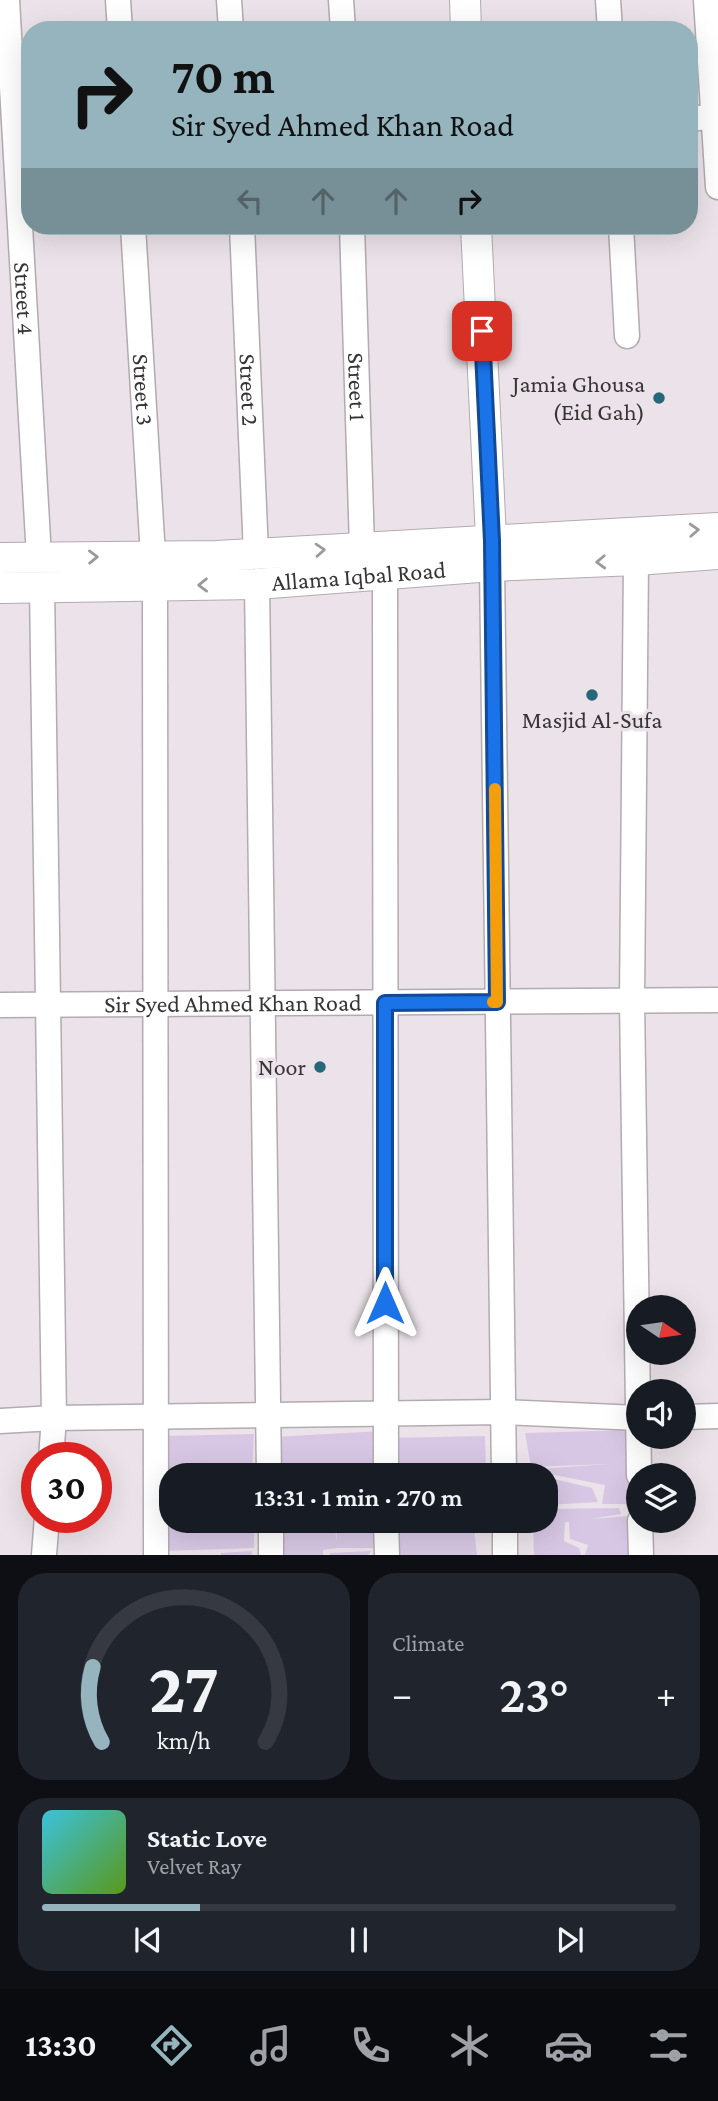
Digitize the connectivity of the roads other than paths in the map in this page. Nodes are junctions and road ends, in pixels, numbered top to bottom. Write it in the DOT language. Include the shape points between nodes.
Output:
graph roads {
  1 [pos="7,0"];
  2 [pos="118,0"];
  3 [pos="229,0"];
  4 [pos="341,0"];
  5 [pos="465,0"];
  6 [pos="608,0"];
  7 [pos="706,0"];
  8 [pos="119,21"];
  9 [pos="230,21"];
  10 [pos="342,21"];
  11 [pos="466,21"];
  12 [pos="609,21"];
  13 [pos="707,117"];
  14 [pos="15,144"];
  15 [pos="718,187"];
  16 [pos="134,235"];
  17 [pos="242,235"];
  18 [pos="352,235"];
  19 [pos="476,235"];
  20 [pos="621,235"];
  21 [pos="627,336"];
  22 [pos="718,528"];
  23 [pos="362,547"];
  24 [pos="492,553"];
  25 [pos="256,554"];
  26 [pos="718,554"];
  27 [pos="153,556"];
  28 [pos="39,557"];
  29 [pos="0,558"];
  30 [pos="636,560"];
  31 [pos="385,574"];
  32 [pos="257,584"];
  33 [pos="155,586"];
  34 [pos="42,587"];
  35 [pos="0,588"];
  36 [pos="718,1000"];
  37 [pos="632,1001"];
  38 [pos="497,1002"];
  39 [pos="262,1003"];
  40 [pos="385,1003"];
  41 [pos="50,1004"];
  42 [pos="156,1004"];
  43 [pos="0,1005"];
  44 [pos="637,1379"];
  45 [pos="385,1412"];
  46 [pos="503,1412"];
  47 [pos="268,1415"];
  48 [pos="718,1416"];
  49 [pos="626,1417"];
  50 [pos="696,1417"];
  51 [pos="54,1418"];
  52 [pos="157,1418"];
  53 [pos="0,1422"];
  54 [pos="52,1442"];
  55 [pos="270,1463"];
  56 [pos="386,1463"];
  57 [pos="504,1463"];
  58 [pos="46,1533"];
  59 [pos="271,1533"];
  60 [pos="386,1533"];
  61 [pos="505,1533"];
  62 [pos="640,1533"];
  63 [pos="44,1555"];
  64 [pos="156,1555"];
  65 [pos="271,1555"];
  66 [pos="387,1555"];
  67 [pos="505,1555"];
  68 [pos="641,1555"];
  1 -- 14 [label="street, Street 4"];
  2 -- 8 [label="street"];
  3 -- 9 [label="street"];
  4 -- 10 [label="street"];
  5 -- 11 [label="street"];
  6 -- 12 [label="street"];
  7 -- 13 [label="street"];
  13 -- 15 [label="street"];
  14 -- 28 [label="street, Street 4"];
  16 -- 27 [label="street, Street 3"];
  17 -- 25 [label="street, Street 2"];
  18 -- 23 [label="street, Street 1"];
  19 -- 24 [label="street"];
  20 -- 21 [label="street"];
  24 -- 22 [label="street, Allama Iqbal Road, one-way"];
  23 -- 24 [label="street, Allama Iqbal Road"];
  25 -- 23 [label="street, Allama Iqbal Road, one-way"];
  30 -- 24 [label="street, Allama Iqbal Road, one-way"];
  24 -- 31 [label="street, Allama Iqbal Road"];
  24 -- 38 [label="street"];
  25 -- 27 [label="street, Allama Iqbal Road"];
  26 -- 30 [label="street, Allama Iqbal Road"];
  28 -- 27 [label="street, Allama Iqbal Road, one-way"];
  28 -- 29 [label="street, Allama Iqbal Road"];
  30 -- 37 [label="street"];
  31 -- 32 [label="street, Allama Iqbal Road"];
  31 -- 40 [label="street"];
  32 -- 33 [label="street, Allama Iqbal Road, one-way"];
  32 -- 39 [label="street"];
  33 -- 34 [label="street, Allama Iqbal Road"];
  33 -- 42 [label="street"];
  34 -- 35 [label="street, Allama Iqbal Road"];
  34 -- 41 [label="street"];
  36 -- 37 [label="street, Sir Syed Ahmed Khan Road"];
  37 -- 38 [label="street, Sir Syed Ahmed Khan Road"];
  37 -- 44 [label="street"];
  38 -- 40 [label="street, Sir Syed Ahmed Khan Road"];
  38 -- 46 [label="street"];
  39 -- 40 [label="street, Sir Syed Ahmed Khan Road"];
  39 -- 42 [label="street, Sir Syed Ahmed Khan Road"];
  39 -- 47 [label="street"];
  40 -- 45 [label="street"];
  41 -- 42 [label="street, Sir Syed Ahmed Khan Road"];
  41 -- 43 [label="street, Sir Syed Ahmed Khan Road"];
  41 -- 51 [label="street"];
  42 -- 52 [label="street"];
  45 -- 46 [label="street"];
  45 -- 47 [label="street"];
  45 -- 56 [label="street"];
  46 -- 49 [label="street"];
  46 -- 57 [label="street"];
  47 -- 52 [label="street"];
  47 -- 55 [label="street"];
  48 -- 50 [label="street"];
  51 -- 52 [label="street"];
  51 -- 53 [label="street"];
  51 -- 54 [label="street"];
  52 -- 64 [label="street"];
  58 -- 63 [label="street"];
  59 -- 65 [label="street"];
  60 -- 66 [label="street"];
  61 -- 67 [label="street"];
  62 -- 68 [label="street"];
}
